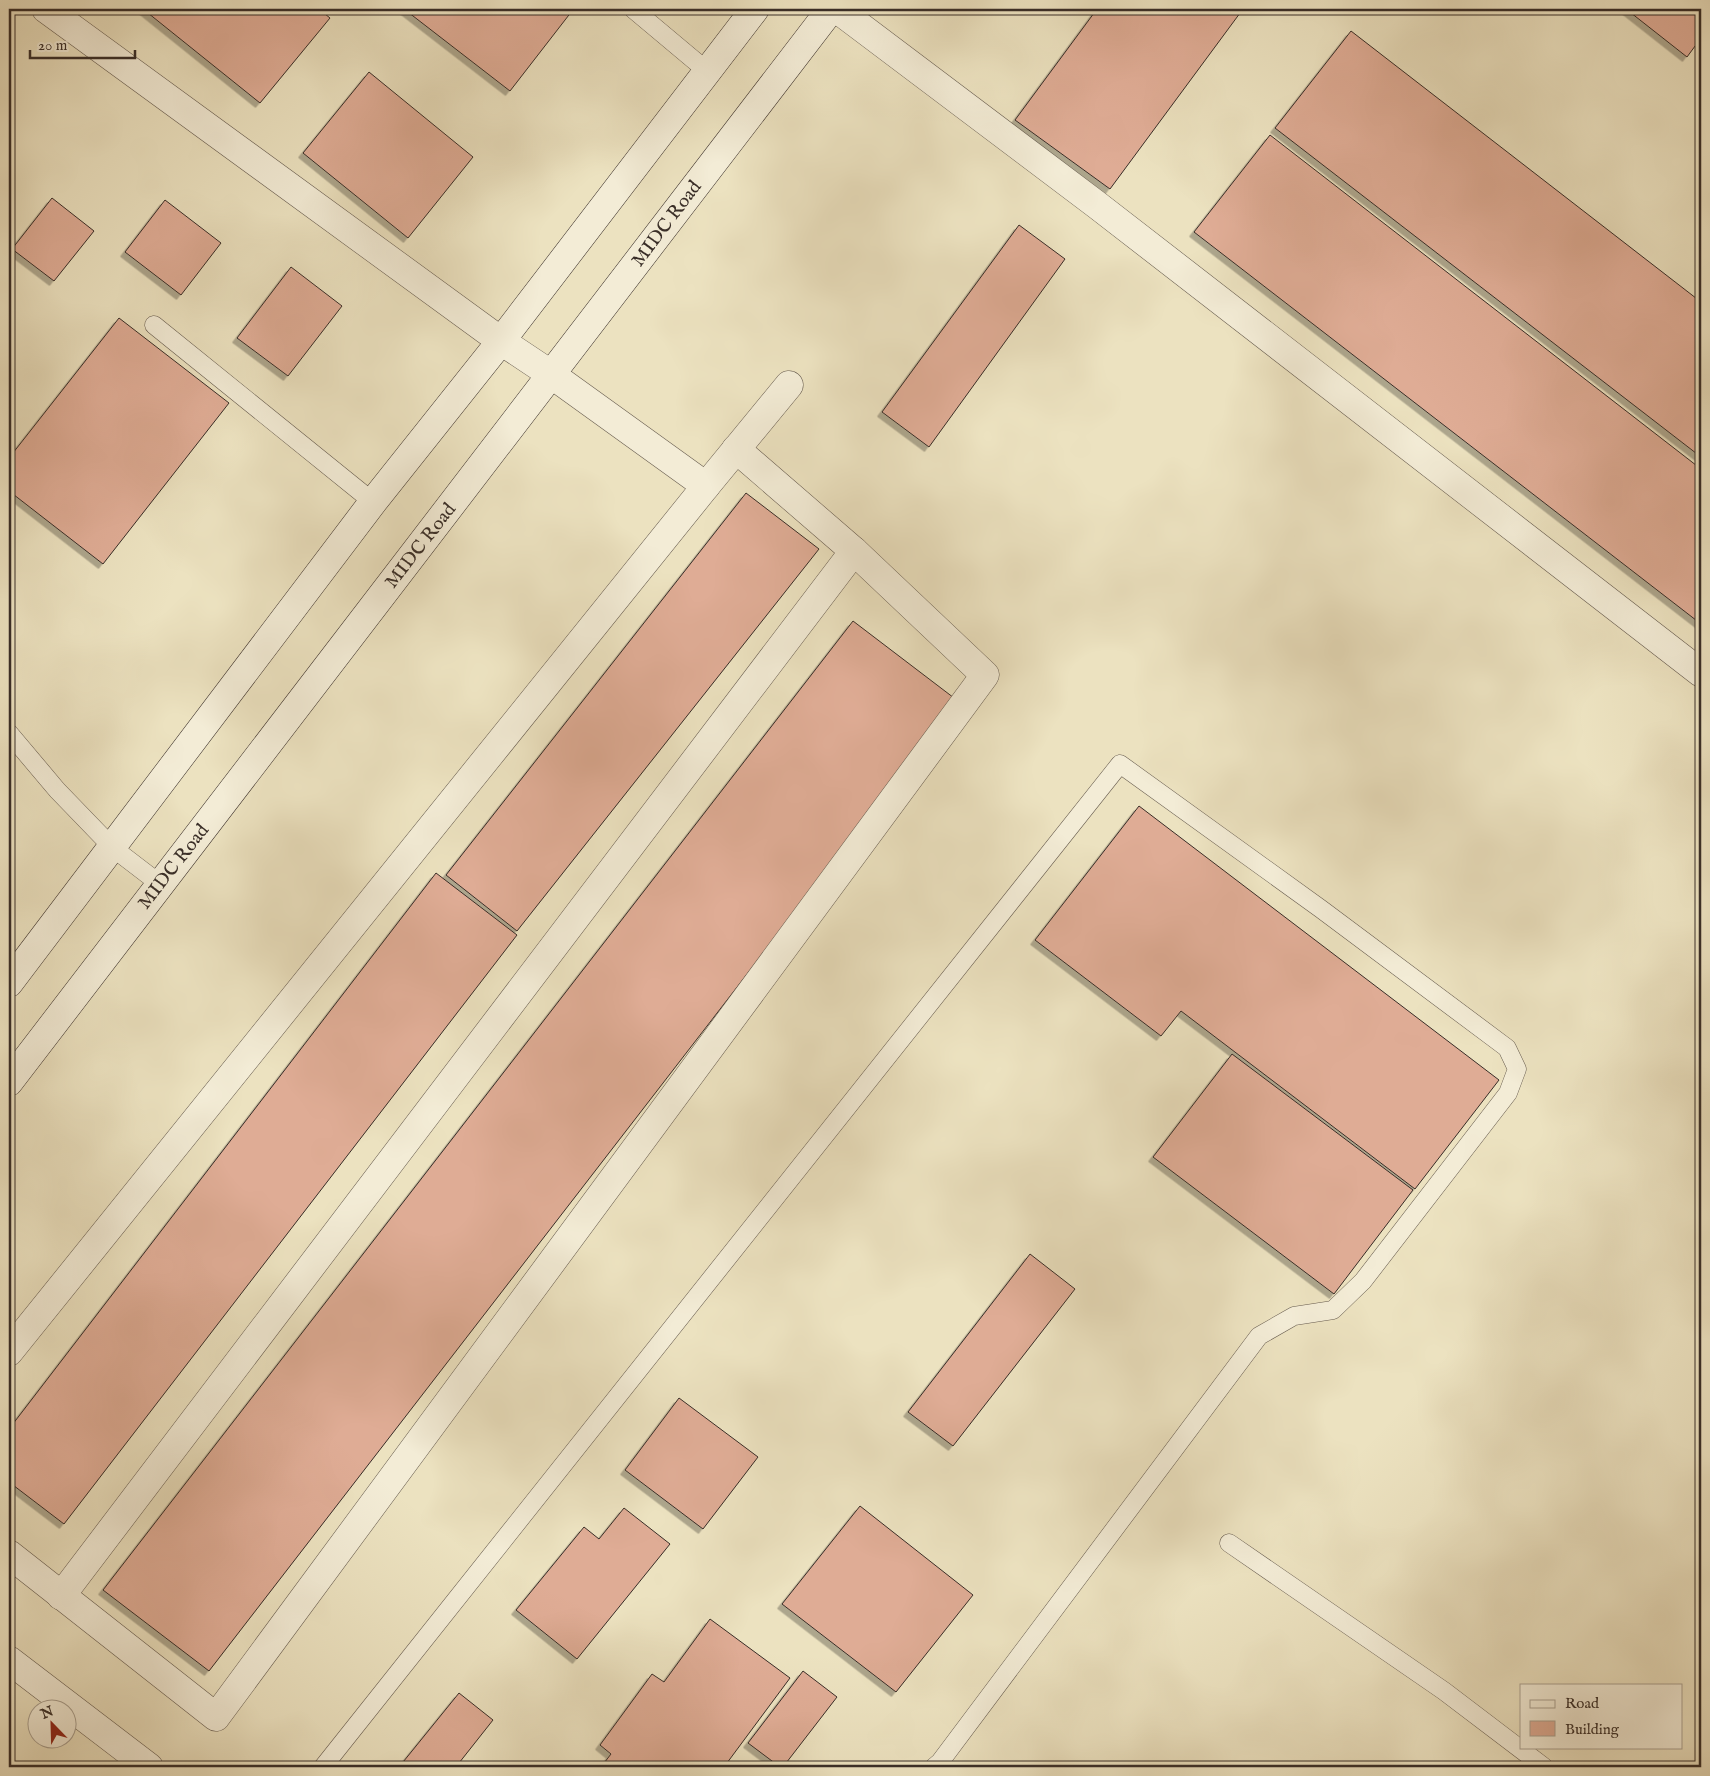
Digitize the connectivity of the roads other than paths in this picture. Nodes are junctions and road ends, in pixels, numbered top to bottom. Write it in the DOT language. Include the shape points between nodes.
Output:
graph roads {
  1 [pos="46,9"];
  2 [pos="633,9"];
  3 [pos="755,9"];
  4 [pos="831,9"];
  5 [pos="837,9"];
  6 [pos="707,72"];
  7 [pos="154,325"];
  8 [pos="500,341"];
  9 [pos="552,375"];
  10 [pos="790,385"];
  11 [pos="736,449"];
  12 [pos="706,486"];
  13 [pos="373,502"];
  14 [pos="854,551"];
  15 [pos="1701,673"];
  16 [pos="9,733"];
  17 [pos="112,848"];
  18 [pos="160,884"];
  19 [pos="9,983"];
  20 [pos="9,1082"];
  21 [pos="9,1352"];
  22 [pos="1229,1543"];
  23 [pos="9,1554"];
  24 [pos="61,1596"];
  25 [pos="9,1660"];
  26 [pos="149,1767"];
  27 [pos="323,1767"];
  28 [pos="934,1767"];
  29 [pos="1544,1767"];
  1 -- 8 [label="street"];
  2 -- 6 [label="lane"];
  3 -- 6 [label="street"];
  4 -- 9 [label="street, MIDC Road"];
  5 -- 15 [label="street" via="1098,205"];
  6 -- 8 [label="street"];
  7 -- 13 [label="lane"];
  8 -- 9 [label="street"];
  8 -- 13 [label="street"];
  9 -- 12 [label="street"];
  9 -- 18 [label="street, MIDC Road"];
  10 -- 11 [label="street"];
  11 -- 12 [label="street"];
  11 -- 14 [label="street"];
  12 -- 21 [label="street"];
  13 -- 17 [label="street"];
  14 -- 24 [label="street"];
  14 -- 24 [label="street" via="985,675 216,1717"];
  16 -- 17 [label="lane"];
  17 -- 18 [label="lane"];
  17 -- 19 [label="street"];
  18 -- 20 [label="street, MIDC Road"];
  22 -- 29 [label="lane" via="1444,1691"];
  23 -- 24 [label="street"];
  25 -- 26 [label="street"];
  27 -- 28 [label="lane" via="1120,764 1507,1048 1517,1068 1508,1093 1363,1281 1333,1310 1294,1316 1259,1336"];
}
